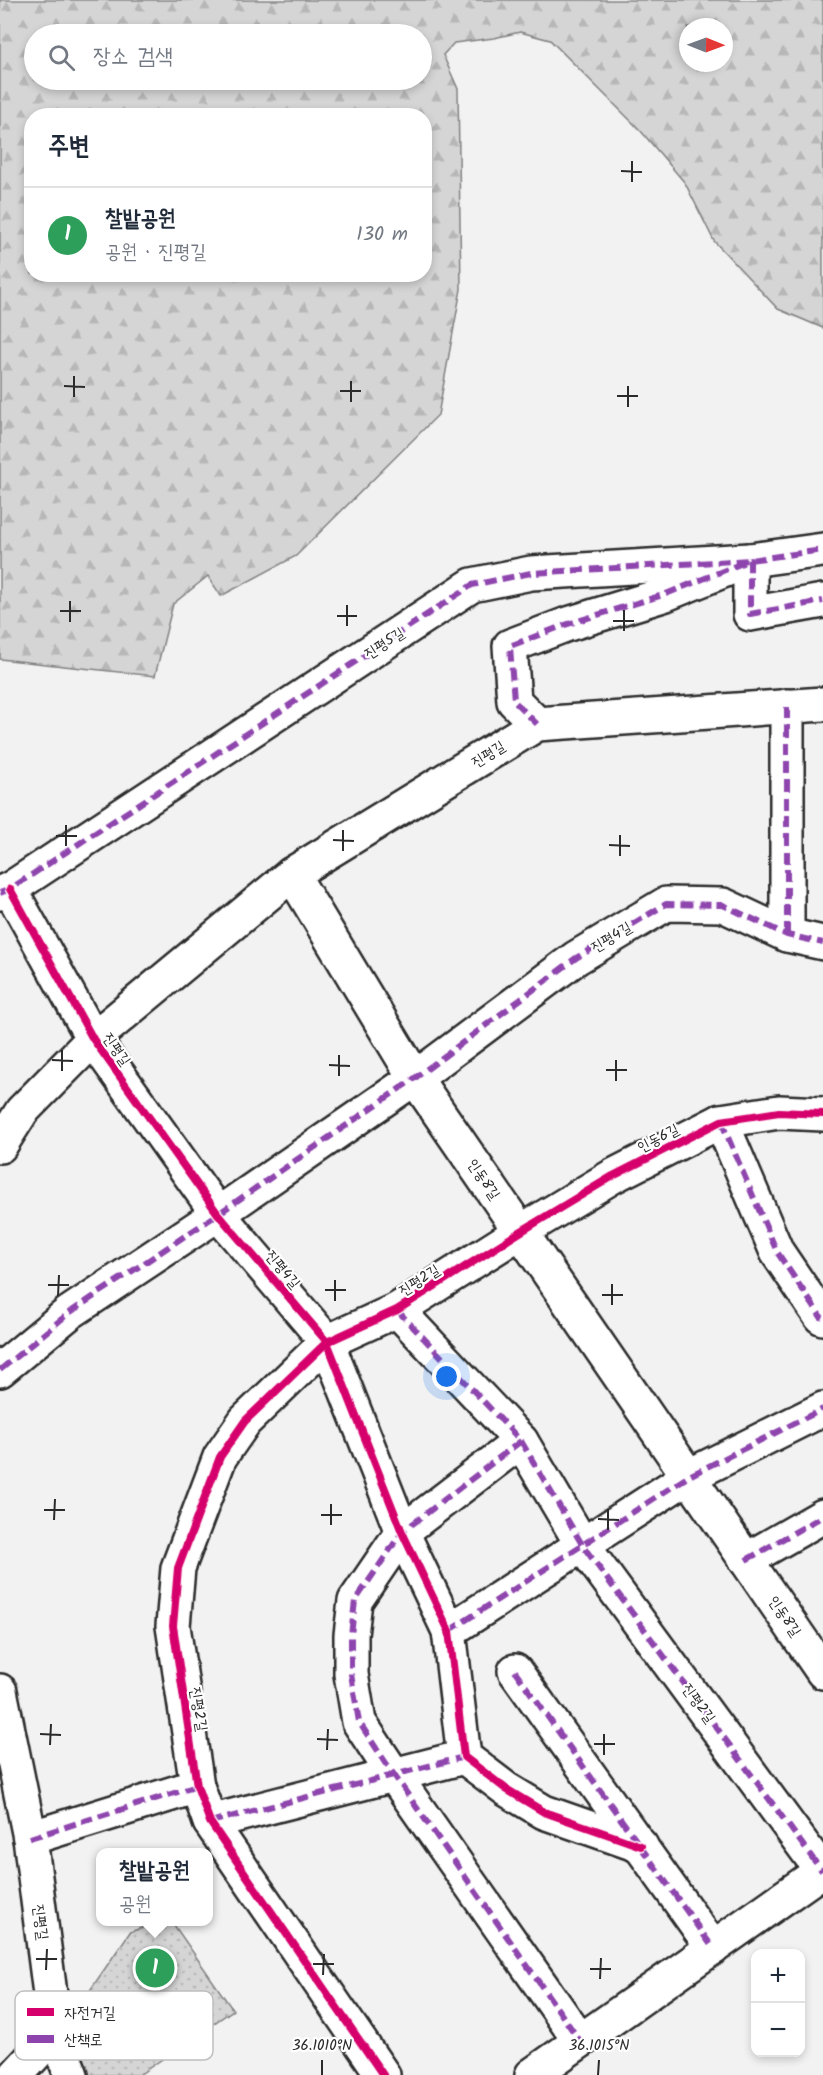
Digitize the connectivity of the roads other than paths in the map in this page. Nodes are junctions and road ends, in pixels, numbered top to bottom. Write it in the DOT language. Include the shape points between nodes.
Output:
graph roads {
  1 [pos="823,550"];
  2 [pos="750,560"];
  3 [pos="823,601"];
  4 [pos="823,704"];
  5 [pos="787,706"];
  6 [pos="537,724"];
  7 [pos="292,874"];
  8 [pos="5,891"];
  9 [pos="787,935"];
  10 [pos="823,943"];
  11 [pos="93,1039"];
  12 [pos="415,1078"];
  13 [pos="823,1114"];
  14 [pos="722,1120"];
  15 [pos="0,1146"];
  16 [pos="218,1214"];
  17 [pos="520,1232"];
  18 [pos="397,1310"];
  19 [pos="823,1318"];
  20 [pos="327,1342"];
  21 [pos="0,1370"];
  22 [pos="823,1409"];
  23 [pos="521,1441"];
  24 [pos="689,1476"];
  25 [pos="823,1516"];
  26 [pos="402,1532"];
  27 [pos="583,1546"];
  28 [pos="747,1560"];
  29 [pos="449,1631"];
  30 [pos="515,1671"];
  31 [pos="823,1671"];
  32 [pos="0,1691"];
  33 [pos="464,1757"];
  34 [pos="394,1775"];
  35 [pos="197,1786"];
  36 [pos="210,1822"];
  37 [pos="30,1838"];
  38 [pos="641,1846"];
  39 [pos="823,1871"];
  40 [pos="713,1948"];
  41 [pos="50,1991"];
  42 [pos="580,2041"];
  43 [pos="30,2060"];
  44 [pos="65,2060"];
  45 [pos="16,2075"];
  46 [pos="71,2075"];
  47 [pos="382,2075"];
  48 [pos="532,2075"];
  1 -- 2 [label="street, 진평5길"];
  2 -- 3 [label="street" via="750,614"];
  2 -- 6 [label="street" via="666,594 510,646 514,701"];
  2 -- 8 [label="street, 진평5길" via="531,573 472,585"];
  4 -- 5 [label="street, 진평길"];
  5 -- 6 [label="street, 진평길"];
  5 -- 9 [label="street"];
  6 -- 7 [label="street, 진평길"];
  7 -- 11 [label="street, 진평길"];
  7 -- 12 [label="street, 인동8길"];
  8 -- 11 [label="street, 진평길"];
  9 -- 10 [label="street, 진평4길"];
  9 -- 12 [label="street, 진평4길" via="723,905 666,904 576,958"];
  11 -- 15 [label="street, 진평길" via="22,1111"];
  11 -- 16 [label="street, 진평길"];
  12 -- 16 [label="street, 진평4길"];
  12 -- 17 [label="street, 인동8길"];
  13 -- 14 [label="street, 인동6길" via="779,1112"];
  14 -- 17 [label="street, 인동6길" via="613,1176"];
  14 -- 19 [label="street" via="777,1252"];
  16 -- 20 [label="street, 진평4길"];
  16 -- 21 [label="street, 진평4길" via="69,1313"];
  17 -- 18 [label="street, 진평2길"];
  17 -- 24 [label="street, 인동8길"];
  18 -- 20 [label="street, 진평2길"];
  18 -- 23 [label="street, 진평2길"];
  20 -- 26 [label="street"];
  20 -- 35 [label="street, 진평2길" via="245,1421 220,1457 178,1568 173,1626"];
  22 -- 24 [label="street"];
  23 -- 26 [label="street"];
  23 -- 27 [label="street, 진평2길"];
  24 -- 27 [label="street"];
  24 -- 28 [label="street, 인동8길"];
  25 -- 28 [label="street"];
  26 -- 29 [label="street"];
  26 -- 34 [label="street" via="355,1601 351,1635 351,1674 359,1722"];
  27 -- 29 [label="street"];
  27 -- 39 [label="street, 진평2길"];
  28 -- 31 [label="street, 인동8길"];
  29 -- 33 [label="street"];
  30 -- 38 [label="street"];
  32 -- 37 [label="street, 진평길"];
  33 -- 34 [label="street"];
  33 -- 38 [label="street" via="544,1812"];
  34 -- 36 [label="street"];
  34 -- 42 [label="street"];
  35 -- 36 [label="street, 진평2길"];
  35 -- 37 [label="street"];
  36 -- 47 [label="street, 진평2길"];
  37 -- 41 [label="street, 진평길"];
  38 -- 40 [label="street"];
  39 -- 40 [label="street, 진평2길"];
  40 -- 42 [label="street, 진평2길"];
  42 -- 48 [label="street, 진평2길"];
  43 -- 45 [label="street"];
  44 -- 46 [label="street, 진평길"];
}
